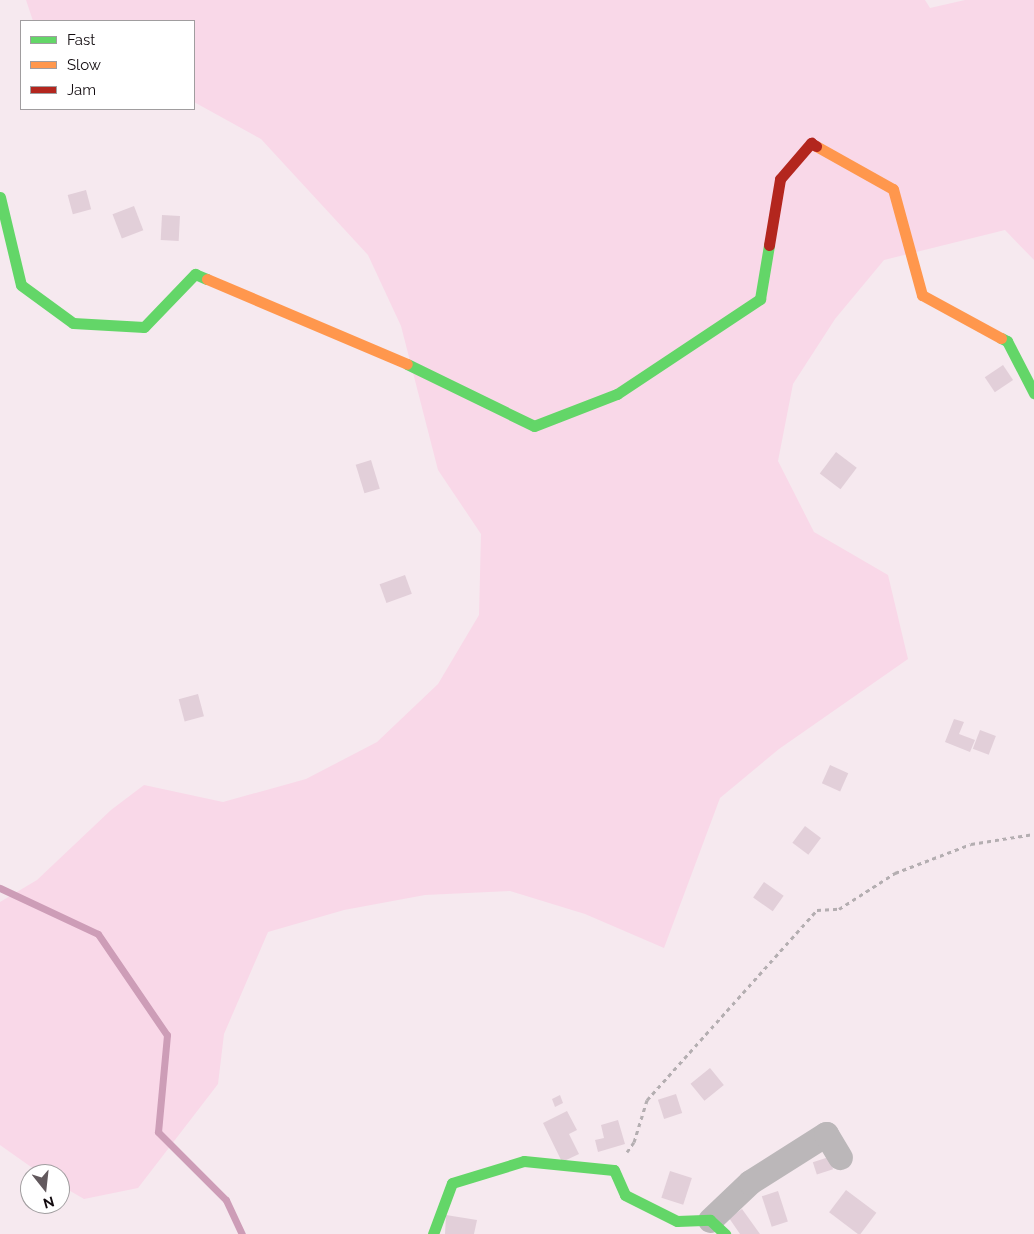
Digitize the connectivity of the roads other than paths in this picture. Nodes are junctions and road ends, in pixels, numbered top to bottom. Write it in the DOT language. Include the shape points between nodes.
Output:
graph roads {
  1 [pos="0,197"];
  2 [pos="1034,393"];
  3 [pos="840,1157"];
  4 [pos="717,1227"];
  5 [pos="433,1234"];
  1 -- 2 [label="street" via="21,285 73,323 144,327 195,274 446,380 534,426 617,394 760,299 780,178 811,142 893,189 922,295 1006,341"];
  3 -- 4 [label="street" via="826,1134 750,1182"];
  4 -- 5 [label="street" via="676,1221 625,1195 614,1170 524,1161 452,1183"];
}
